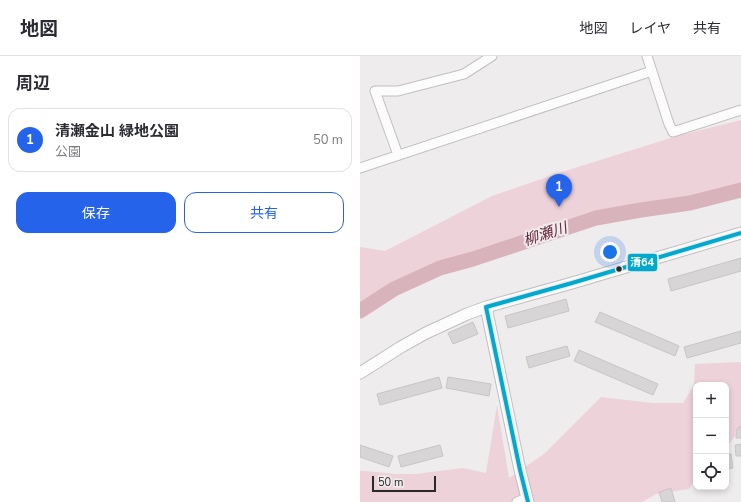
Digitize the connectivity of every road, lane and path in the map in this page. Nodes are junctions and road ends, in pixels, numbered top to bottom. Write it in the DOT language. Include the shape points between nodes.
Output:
graph roads {
  1 [pos="492,56"];
  2 [pos="648,56"];
  3 [pos="652,72"];
  4 [pos="741,110"];
  5 [pos="398,155"];
  6 [pos="360,168"];
  7 [pos="741,233"];
  8 [pos="486,307"];
  9 [pos="360,373"];
  10 [pos="524,501"];
  1 -- 5 [label="street" via="464,74 398,91 375,91"];
  2 -- 3 [label="street"];
  3 -- 4 [label="street" via="674,132"];
  3 -- 5 [label="street"];
  5 -- 6 [label="street"];
  7 -- 8 [label="street"];
  8 -- 9 [label="street" via="426,333"];
  8 -- 10 [label="street"];
}
